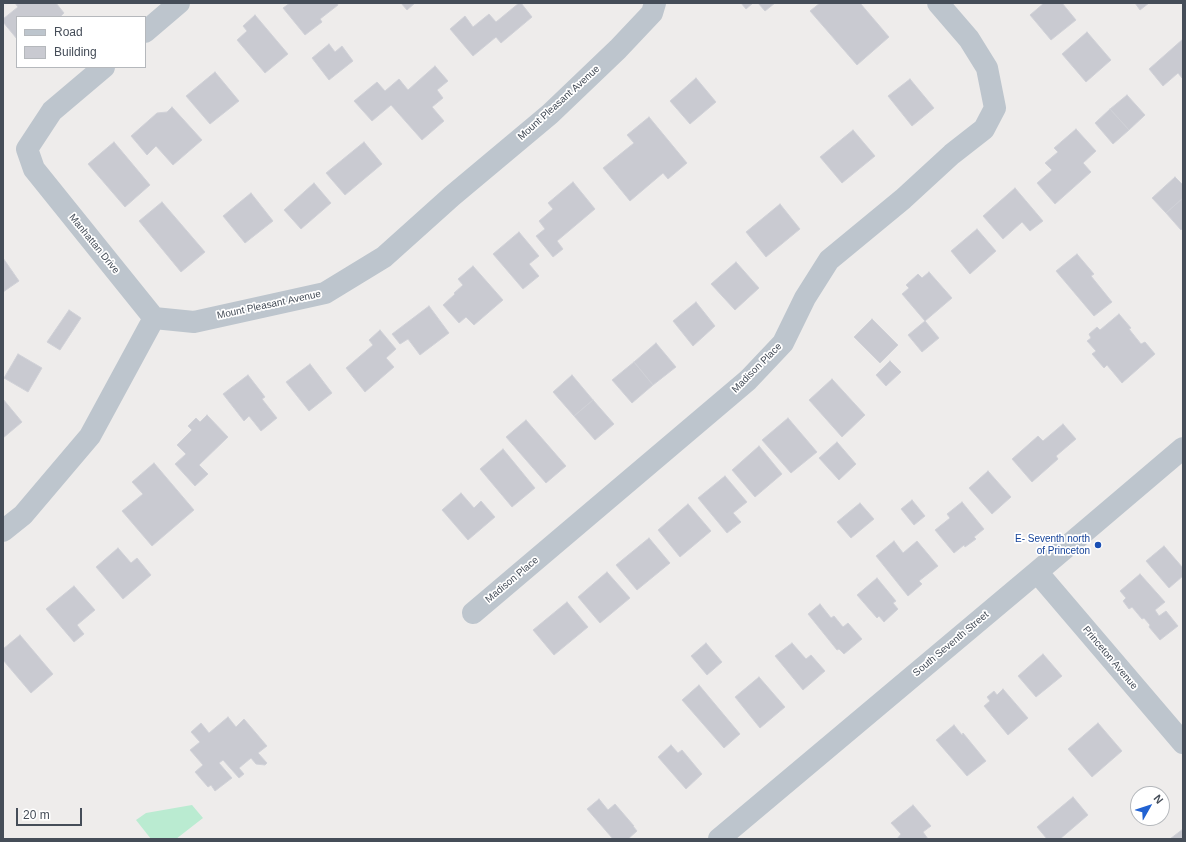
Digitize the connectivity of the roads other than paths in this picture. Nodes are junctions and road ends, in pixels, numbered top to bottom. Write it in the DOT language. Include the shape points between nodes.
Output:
graph roads {
  1 [pos="179,3"];
  2 [pos="655,3"];
  3 [pos="938,3"];
  4 [pos="146,31"];
  5 [pos="103,68"];
  6 [pos="154,318"];
  7 [pos="1183,448"];
  8 [pos="3,531"];
  9 [pos="1037,572"];
  10 [pos="473,612"];
  11 [pos="1183,743"];
  12 [pos="719,839"];
  1 -- 4 [label="street"];
  2 -- 6 [label="street, Mount Pleasant Avenue" via="652,13 618,49 550,114 384,257 325,293 194,322"];
  3 -- 10 [label="street, Madison Place" via="969,39 988,68 995,108 984,129 829,260 805,298 783,343 748,380"];
  5 -- 6 [label="street, Manhattan Drive" via="52,111 27,150 34,169"];
  6 -- 8 [label="street" via="90,436 23,515"];
  7 -- 9 [label="street, South Seventh Street"];
  9 -- 11 [label="street, Princeton Avenue"];
  9 -- 12 [label="street, South Seventh Street"];
}
